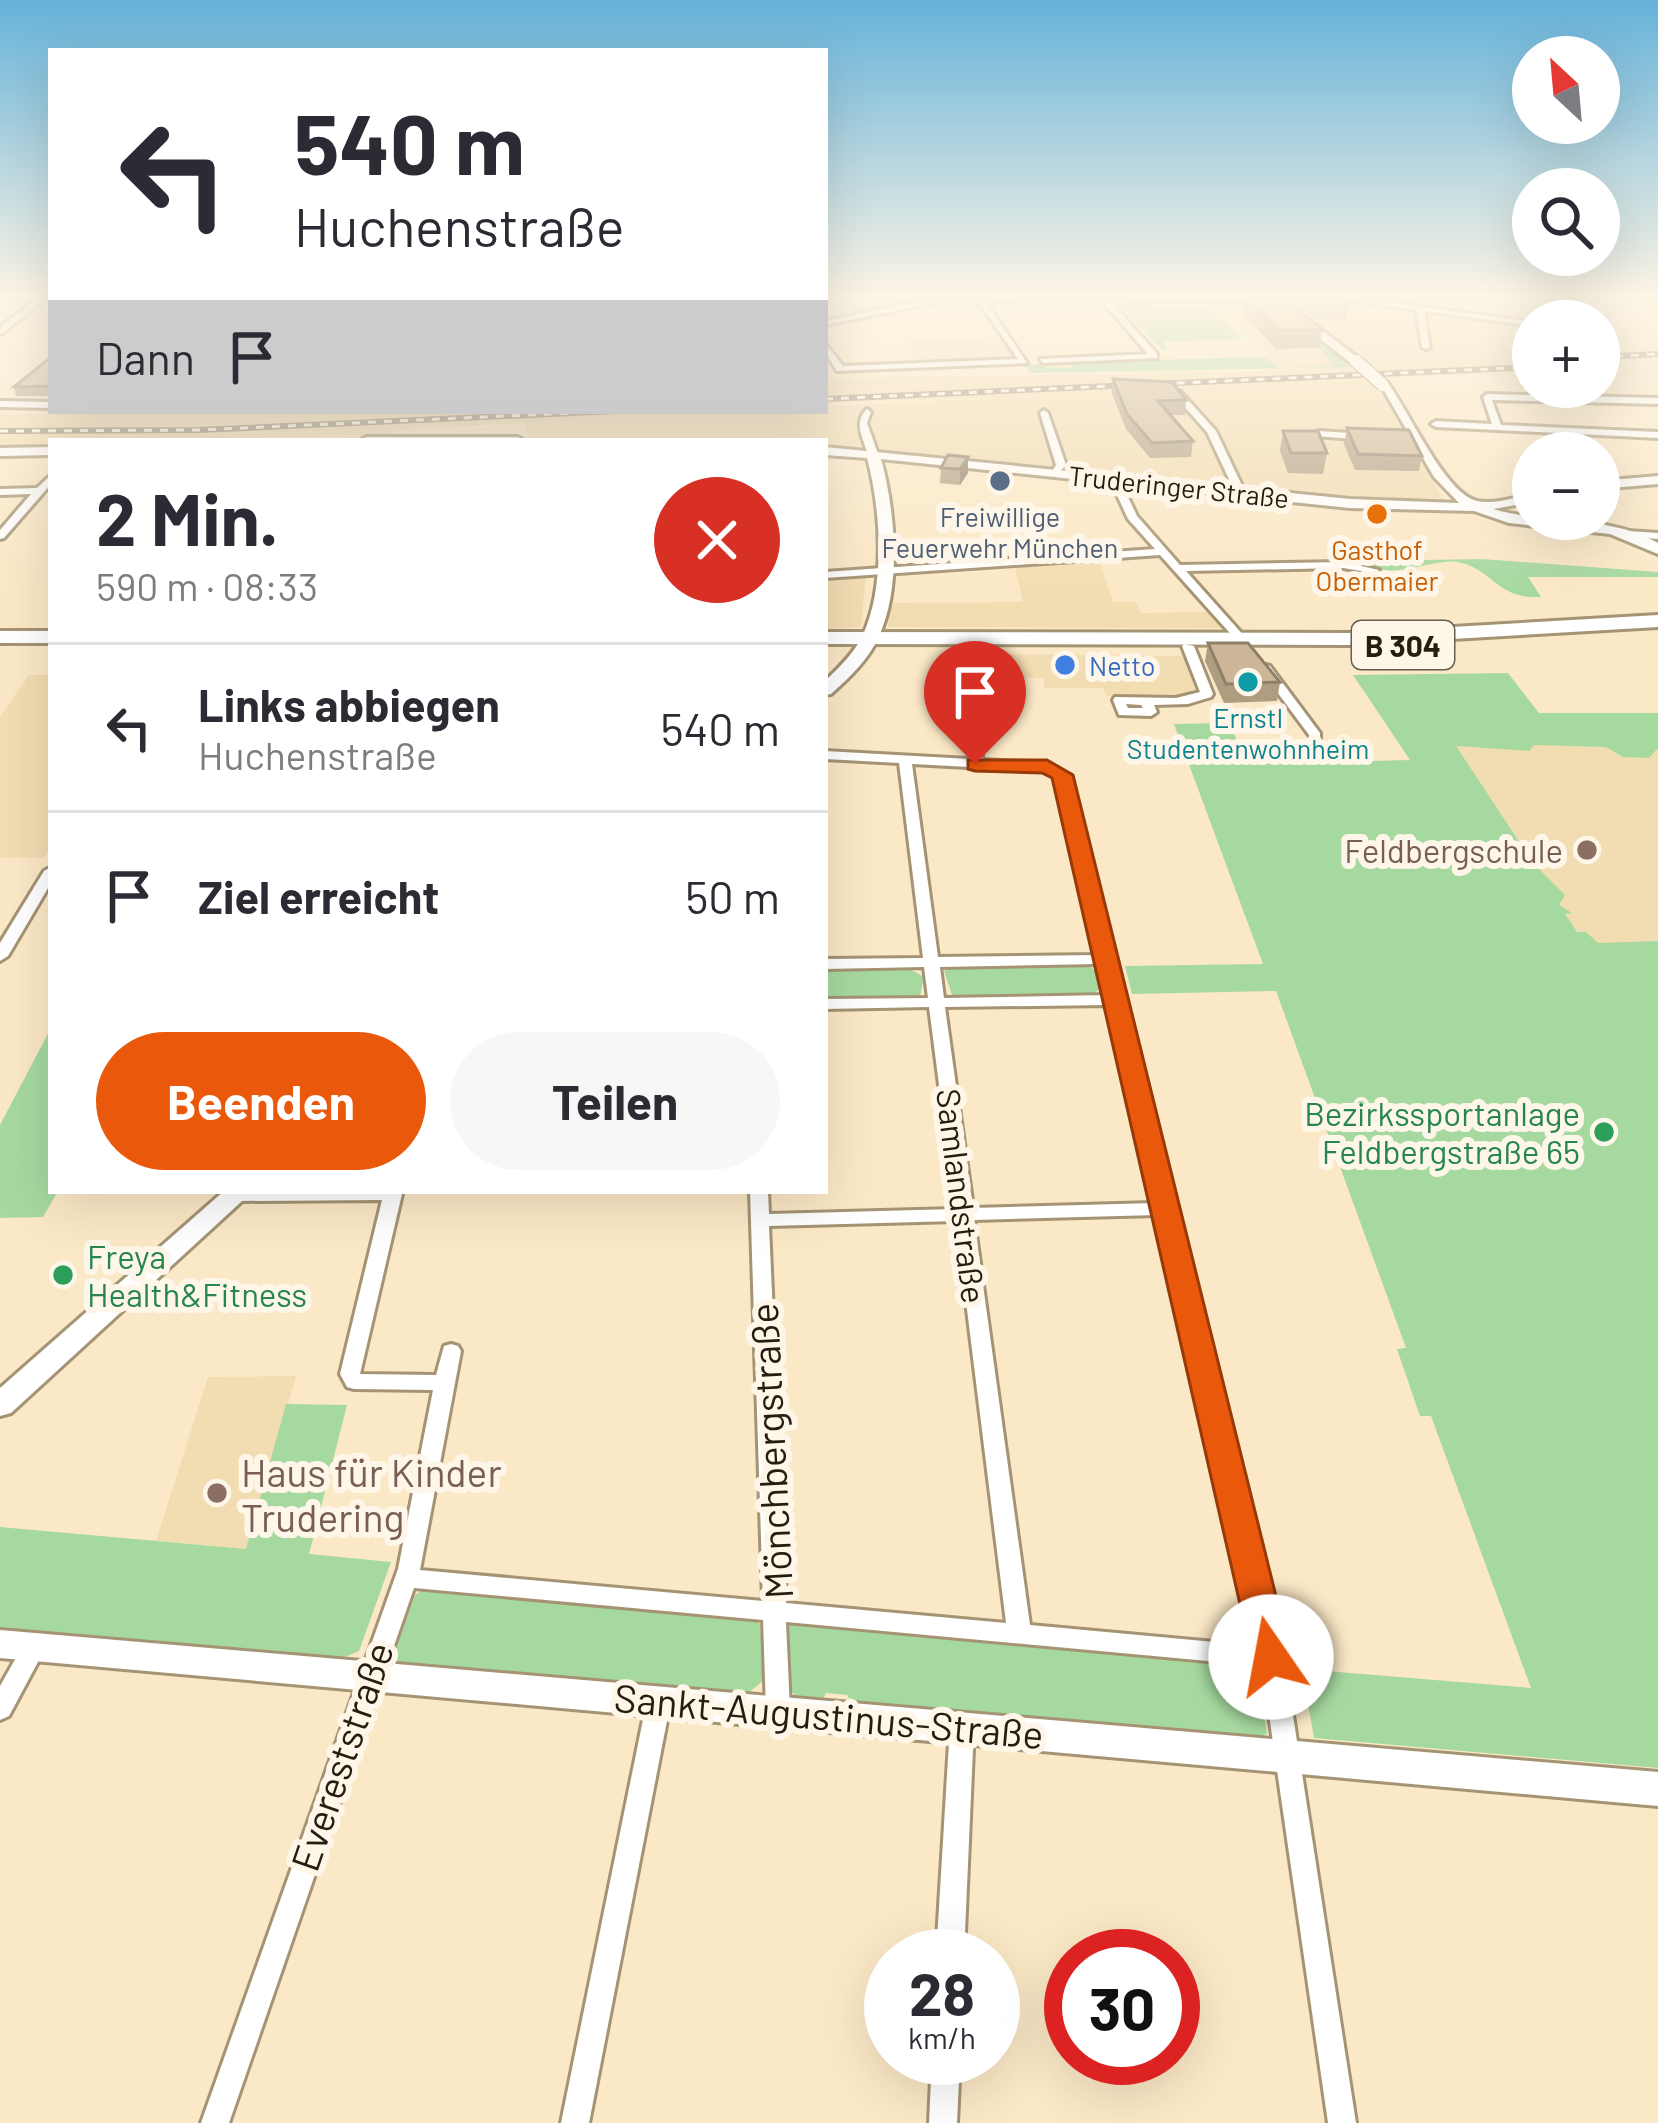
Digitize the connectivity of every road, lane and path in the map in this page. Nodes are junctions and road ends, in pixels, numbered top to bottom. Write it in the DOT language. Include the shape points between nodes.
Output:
graph roads {
  1 [pos="1178,394"];
  2 [pos="1389,394"];
  3 [pos="1658,401"];
  4 [pos="0,404"];
  5 [pos="48,405"];
  6 [pos="867,412"];
  7 [pos="1043,413"];
  8 [pos="1436,424"];
  9 [pos="1497,426"];
  10 [pos="1318,434"];
  11 [pos="1658,436"];
  12 [pos="1422,439"];
  13 [pos="48,451"];
  14 [pos="0,452"];
  15 [pos="828,452"];
  16 [pos="873,454"];
  17 [pos="1056,473"];
  18 [pos="1658,480"];
  19 [pos="48,482"];
  20 [pos="1620,483"];
  21 [pos="1128,484"];
  22 [pos="40,491"];
  23 [pos="0,492"];
  24 [pos="1241,494"];
  25 [pos="1512,502"];
  26 [pos="1479,509"];
  27 [pos="1628,534"];
  28 [pos="0,536"];
  29 [pos="1658,536"];
  30 [pos="1658,549"];
  31 [pos="1162,552"];
  32 [pos="1175,568"];
  33 [pos="1374,570"];
  34 [pos="880,571"];
  35 [pos="828,575"];
  36 [pos="1658,626"];
  37 [pos="0,633"];
  38 [pos="48,634"];
  39 [pos="828,642"];
  40 [pos="866,642"];
  41 [pos="1245,643"];
  42 [pos="1188,646"];
  43 [pos="828,686"];
  44 [pos="1145,700"];
  45 [pos="978,705"];
  46 [pos="1316,736"];
  47 [pos="828,755"];
  48 [pos="905,760"];
  49 [pos="975,764"];
  50 [pos="48,876"];
  51 [pos="0,956"];
  52 [pos="1106,959"];
  53 [pos="932,963"];
  54 [pos="828,964"];
  55 [pos="1116,1000"];
  56 [pos="937,1003"];
  57 [pos="828,1004"];
  58 [pos="237,1194"];
  59 [pos="315,1194"];
  60 [pos="759,1194"];
  61 [pos="1166,1209"];
  62 [pos="965,1215"];
  63 [pos="759,1220"];
  64 [pos="451,1351"];
  65 [pos="443,1383"];
  66 [pos="0,1406"];
  67 [pos="405,1578"];
  68 [pos="777,1608"];
  69 [pos="1019,1632"];
  70 [pos="17,1646"];
  71 [pos="1271,1657"];
  72 [pos="368,1676"];
  73 [pos="659,1700"];
  74 [pos="0,1709"];
  75 [pos="778,1710"];
  76 [pos="962,1726"];
  77 [pos="1286,1757"];
  78 [pos="1658,1789"];
  79 [pos="951,1929"];
  80 [pos="945,2085"];
  81 [pos="215,2123"];
  82 [pos="575,2123"];
  83 [pos="943,2123"];
  84 [pos="1342,2123"];
  1 -- 24 [label="street" via="1211,431"];
  2 -- 12 [label="street, bridge"];
  3 -- 9 [label="street" via="1487,397"];
  4 -- 5 [label="street"];
  6 -- 16 [label="street"];
  7 -- 17 [label="street" via="1061,465"];
  8 -- 9 [label="street"];
  9 -- 11 [label="street"];
  10 -- 12 [label="street"];
  12 -- 26 [label="street" via="1452,491"];
  13 -- 14 [label="street"];
  15 -- 16 [label="street, Truderinger Straße"];
  16 -- 17 [label="street, Truderinger Straße"];
  16 -- 34 [label="street" via="884,503"];
  17 -- 21 [label="street, Truderinger Straße"];
  18 -- 20 [label="street"];
  19 -- 22 [label="street"];
  21 -- 24 [label="street, Truderinger Straße"];
  21 -- 31 [label="street" via="1126,508"];
  22 -- 23 [label="street"];
  22 -- 28 [label="street"];
  24 -- 26 [label="street, Truderinger Straße"];
  25 -- 26 [label="street, Truderinger Straße"];
  26 -- 27 [label="street"];
  27 -- 29 [label="street"];
  27 -- 30 [label="street"];
  31 -- 32 [label="street"];
  31 -- 34 [label="street"];
  32 -- 33 [label="street"];
  32 -- 41 [label="street"];
  34 -- 35 [label="street"];
  34 -- 40 [label="street"];
  36 -- 41 [label="main road, B 304" via="1427,644"];
  37 -- 38 [label="main road"];
  39 -- 40 [label="main road, B 304"];
  40 -- 41 [label="main road, B 304"];
  40 -- 42 [label="main road, B 304"];
  40 -- 43 [label="street"];
  41 -- 42 [label="main road, B 304"];
  41 -- 46 [label="street"];
  42 -- 44 [label="street" via="1207,694"];
  45 -- 49 [label="street"];
  47 -- 48 [label="street"];
  48 -- 49 [label="street"];
  48 -- 53 [label="street, Samlandstraße"];
  49 -- 52 [label="street" via="1060,770"];
  50 -- 51 [label="street"];
  52 -- 53 [label="street"];
  52 -- 55 [label="street"];
  53 -- 54 [label="street"];
  53 -- 56 [label="street, Samlandstraße"];
  55 -- 56 [label="street"];
  55 -- 61 [label="street"];
  56 -- 57 [label="street"];
  56 -- 62 [label="street, Samlandstraße"];
  58 -- 66 [label="street"];
  59 -- 65 [label="street" via="392,1195 354,1382"];
  60 -- 63 [label="street, Mönchbergstraße"];
  61 -- 62 [label="street"];
  61 -- 71 [label="street"];
  62 -- 63 [label="street"];
  62 -- 69 [label="street, Samlandstraße"];
  63 -- 68 [label="street, Mönchbergstraße"];
  64 -- 65 [label="street, Evereststraße"];
  65 -- 67 [label="street, Evereststraße"];
  67 -- 68 [label="street"];
  67 -- 72 [label="street, Evereststraße"];
  68 -- 69 [label="street"];
  68 -- 75 [label="street, Mönchbergstraße"];
  69 -- 71 [label="street"];
  70 -- 72 [label="street, Sankt-Augustinus-Straße"];
  70 -- 74 [label="street"];
  71 -- 77 [label="street"];
  72 -- 73 [label="street, Sankt-Augustinus-Straße"];
  72 -- 81 [label="street, Evereststraße"];
  73 -- 75 [label="street, Sankt-Augustinus-Straße"];
  73 -- 82 [label="street"];
  75 -- 76 [label="street, Sankt-Augustinus-Straße"];
  76 -- 77 [label="street, Sankt-Augustinus-Straße"];
  76 -- 79 [label="street"];
  77 -- 78 [label="street, Sankt-Augustinus-Straße"];
  77 -- 84 [label="street"];
  80 -- 83 [label="street"];
}
